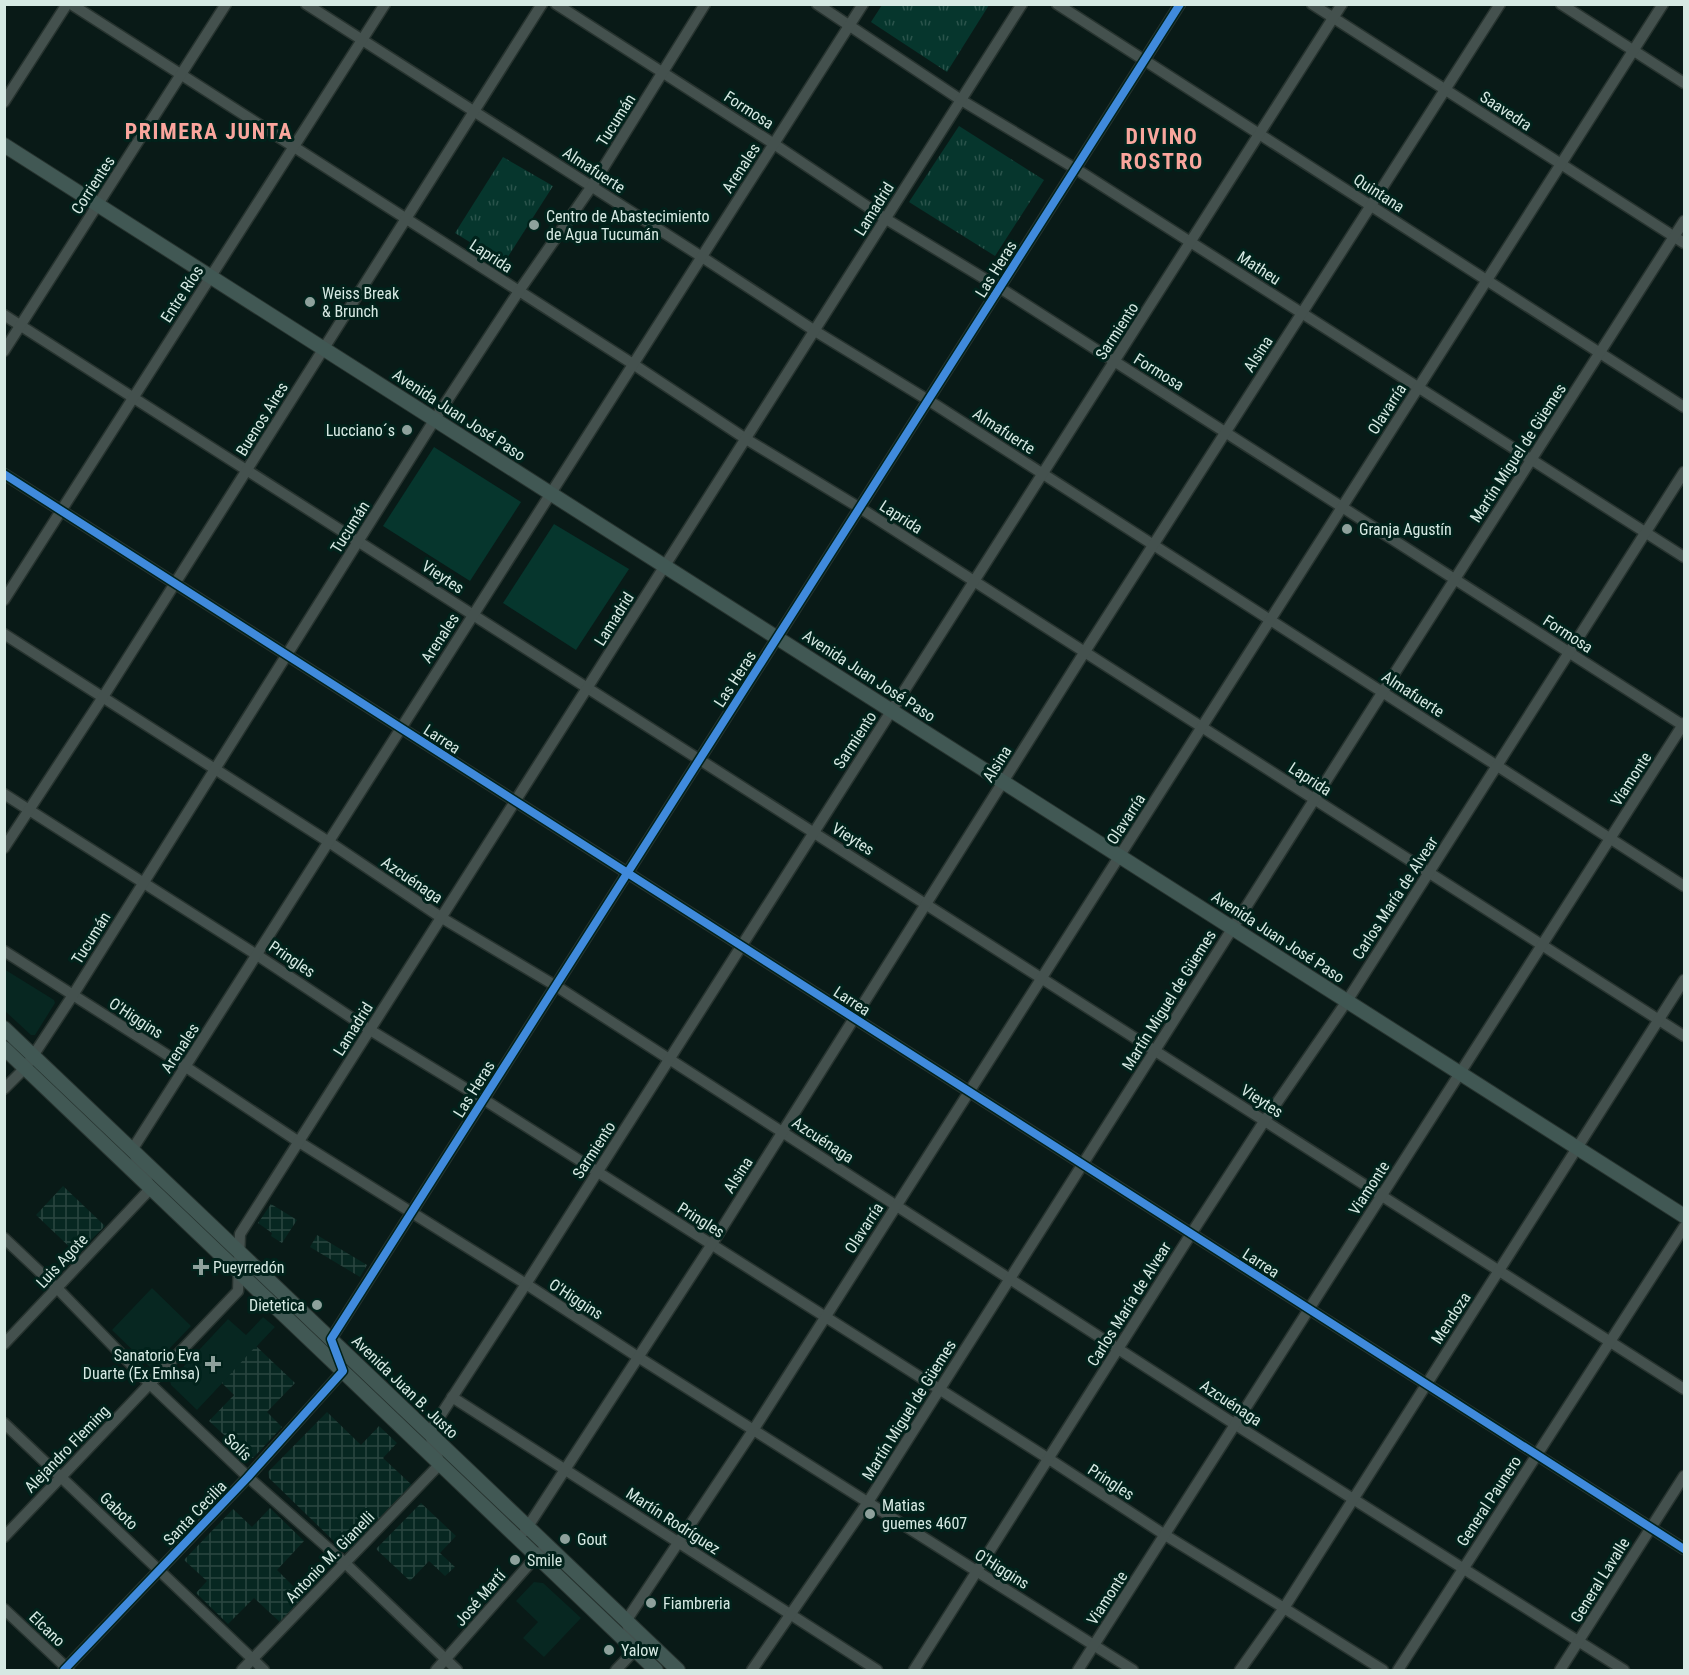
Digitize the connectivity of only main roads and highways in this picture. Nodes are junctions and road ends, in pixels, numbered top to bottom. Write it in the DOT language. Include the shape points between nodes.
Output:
graph roads {
  1 [pos="4,145"];
  2 [pos="4,1028"];
  3 [pos="4,1048"];
  4 [pos="1684,1216"];
  5 [pos="657,1671"];
  6 [pos="678,1671"];
  1 -- 4 [label="main road, Avenida Juan José Paso"];
  2 -- 6 [label="main road, Avenida Juan B. Justo"];
  3 -- 5 [label="main road, Avenida Juan B. Justo" via="146,1193 239,1272"];
}
